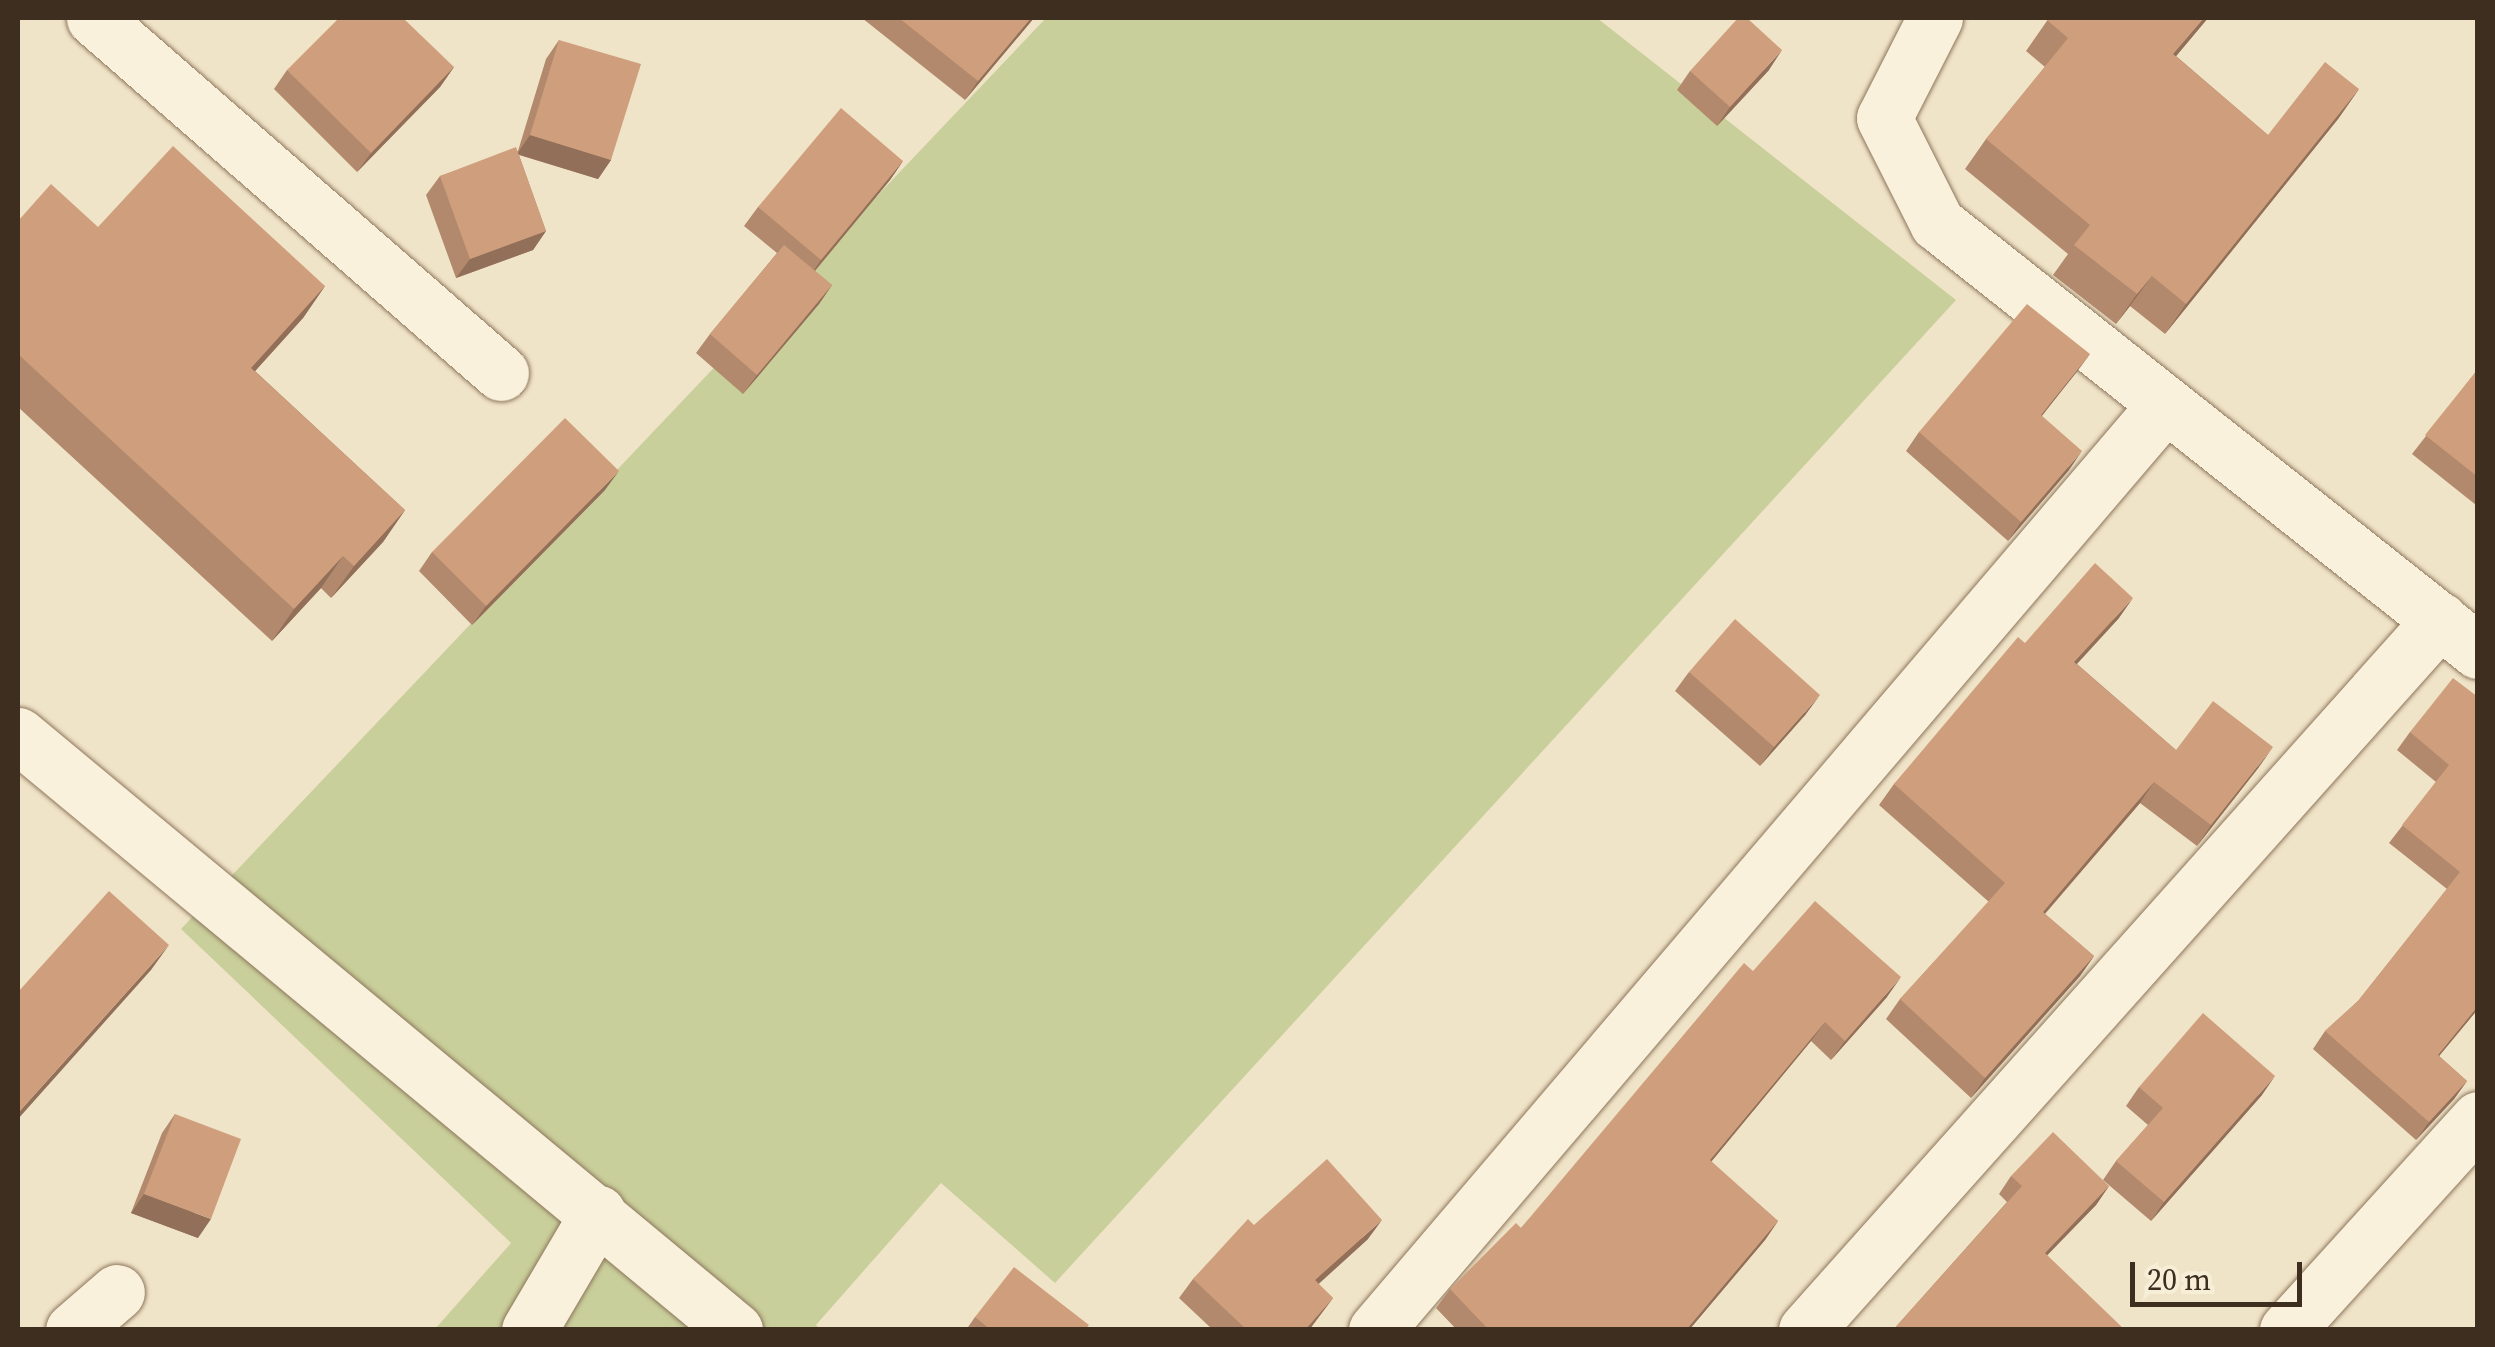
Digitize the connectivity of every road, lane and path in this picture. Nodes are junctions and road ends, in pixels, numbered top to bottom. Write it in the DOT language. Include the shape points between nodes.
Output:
graph roads {
  1 [pos="94,18"];
  2 [pos="1935,18"];
  3 [pos="501,373"];
  4 [pos="2164,406"];
  5 [pos="2459,636"];
  6 [pos="18,735"];
  7 [pos="2478,1120"];
  8 [pos="598,1213"];
  9 [pos="117,1292"];
  10 [pos="73,1330"];
  11 [pos="529,1330"];
  12 [pos="735,1330"];
  13 [pos="1376,1330"];
  14 [pos="1806,1330"];
  15 [pos="2287,1330"];
  1 -- 3 [label="street"];
  2 -- 4 [label="street" via="1884,118 1937,223"];
  4 -- 5 [label="street"];
  4 -- 13 [label="street"];
  5 -- 14 [label="street"];
  6 -- 8 [label="street"];
  7 -- 15 [label="street"];
  8 -- 11 [label="street"];
  8 -- 12 [label="street"];
  9 -- 10 [label="street"];
}
